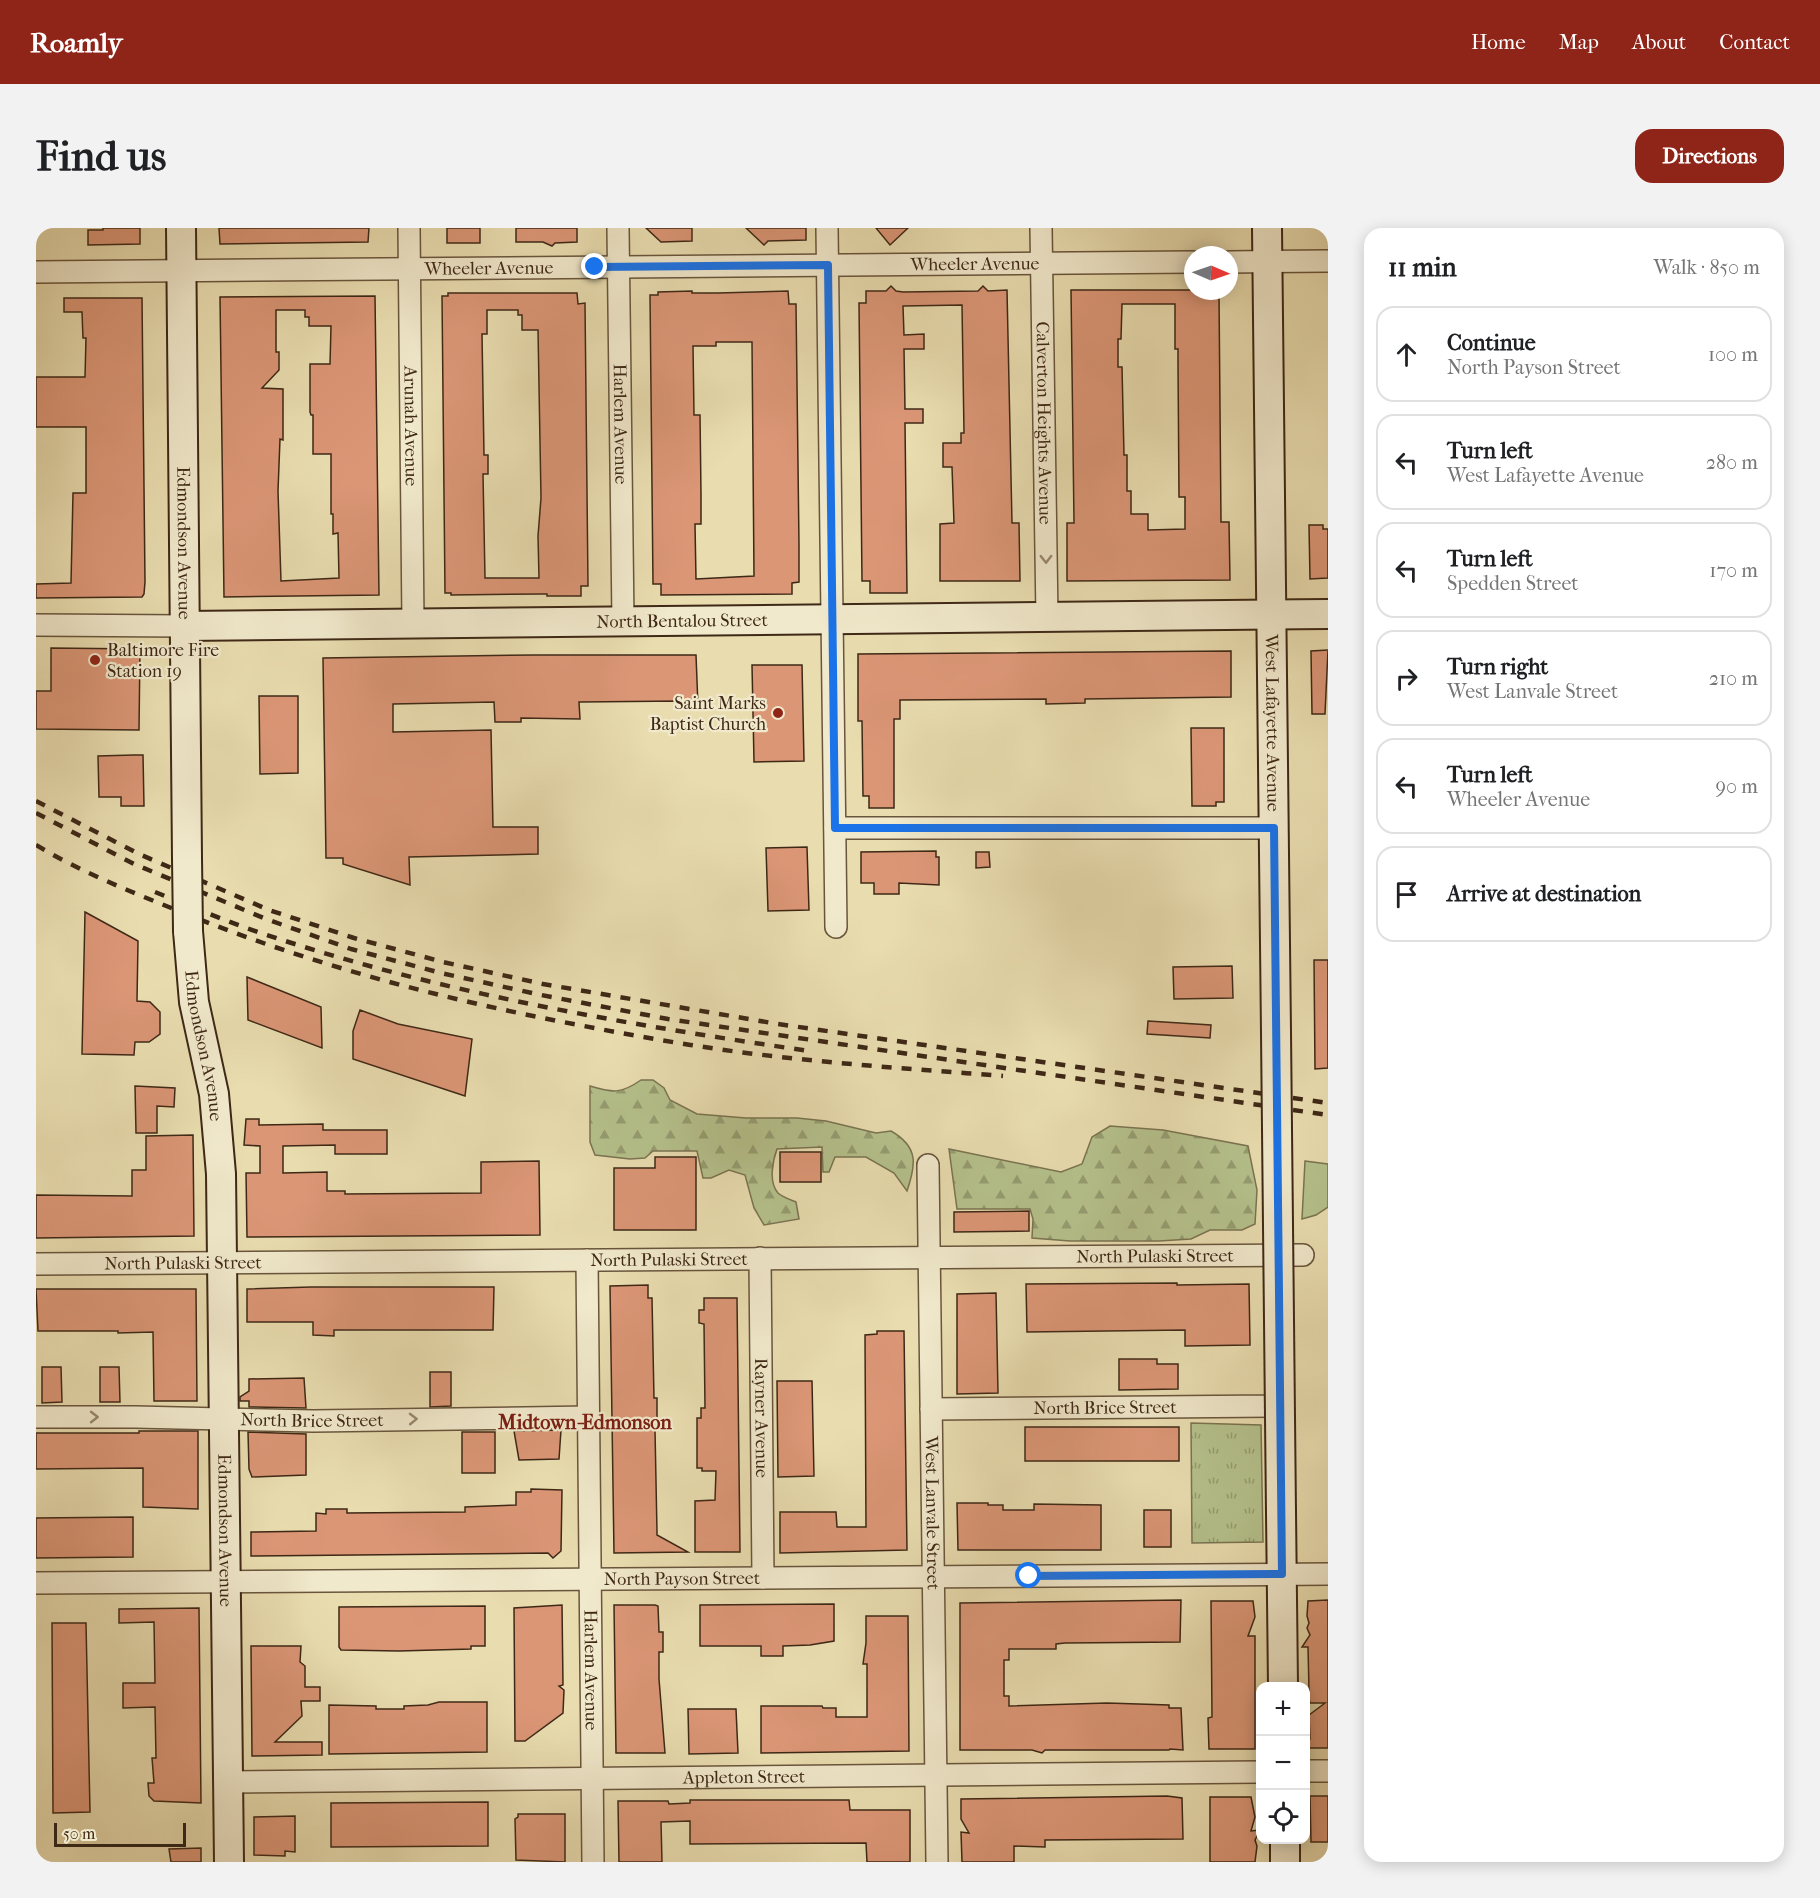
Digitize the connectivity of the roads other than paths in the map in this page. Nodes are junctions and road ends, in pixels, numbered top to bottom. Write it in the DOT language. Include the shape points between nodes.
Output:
graph roads {
  1 [pos="181,228"];
  2 [pos="409,228"];
  3 [pos="618,228"];
  4 [pos="827,228"];
  5 [pos="1041,228"];
  6 [pos="1267,228"];
  7 [pos="1328,261"];
  8 [pos="1184,262"];
  9 [pos="1238,262"];
  10 [pos="1267,262"];
  11 [pos="1041,263"];
  12 [pos="828,265"];
  13 [pos="619,267"];
  14 [pos="409,268"];
  15 [pos="182,270"];
  16 [pos="36,272"];
  17 [pos="1328,614"];
  18 [pos="1271,615"];
  19 [pos="1047,617"];
  20 [pos="832,619"];
  21 [pos="623,621"];
  22 [pos="413,623"];
  23 [pos="36,625"];
  24 [pos="184,626"];
  25 [pos="835,828"];
  26 [pos="1274,828"];
  27 [pos="836,927"];
  28 [pos="928,1165"];
  29 [pos="1303,1254"];
  30 [pos="1278,1255"];
  31 [pos="930,1257"];
  32 [pos="760,1258"];
  33 [pos="587,1260"];
  34 [pos="221,1263"];
  35 [pos="36,1264"];
  36 [pos="931,1409"];
  37 [pos="36,1417"];
  38 [pos="589,1417"];
  39 [pos="223,1420"];
  40 [pos="1282,1574"];
  41 [pos="1328,1574"];
  42 [pos="934,1577"];
  43 [pos="763,1578"];
  44 [pos="590,1579"];
  45 [pos="225,1582"];
  46 [pos="36,1583"];
  47 [pos="1283,1682"];
  48 [pos="1310,1771"];
  49 [pos="1328,1771"];
  50 [pos="1256,1772"];
  51 [pos="936,1775"];
  52 [pos="592,1779"];
  53 [pos="228,1782"];
  54 [pos="1284,1844"];
  55 [pos="229,1862"];
  56 [pos="593,1862"];
  57 [pos="937,1862"];
  58 [pos="1285,1862"];
  1 -- 15 [label="main road, Edmondson Avenue"];
  2 -- 14 [label="street, Arunah Avenue"];
  3 -- 13 [label="street, Harlem Avenue"];
  4 -- 12 [label="street"];
  5 -- 11 [label="street, Calverton Heights Avenue"];
  6 -- 10 [label="main road, West Lafayette Avenue"];
  7 -- 10 [label="street"];
  8 -- 11 [label="street, Wheeler Avenue"];
  9 -- 10 [label="street"];
  10 -- 18 [label="main road, West Lafayette Avenue"];
  11 -- 12 [label="street, Wheeler Avenue"];
  11 -- 19 [label="street, Calverton Heights Avenue, one-way"];
  12 -- 13 [label="street, Wheeler Avenue"];
  12 -- 20 [label="street"];
  13 -- 14 [label="street, Wheeler Avenue"];
  13 -- 21 [label="street, Harlem Avenue"];
  14 -- 15 [label="street, Wheeler Avenue"];
  14 -- 22 [label="street, Arunah Avenue"];
  15 -- 16 [label="street, Wheeler Avenue"];
  15 -- 24 [label="main road, Edmondson Avenue"];
  17 -- 18 [label="main road, North Bentalou Street"];
  18 -- 19 [label="main road, North Bentalou Street"];
  18 -- 26 [label="main road, West Lafayette Avenue"];
  19 -- 20 [label="main road, North Bentalou Street"];
  20 -- 21 [label="main road, North Bentalou Street"];
  20 -- 25 [label="street"];
  21 -- 22 [label="main road, North Bentalou Street"];
  22 -- 24 [label="main road, North Bentalou Street"];
  23 -- 24 [label="street, North Bentalou Street"];
  24 -- 34 [label="main road, Edmondson Avenue, bridge" via="188,931 192,984 218,1126"];
  25 -- 26 [label="street"];
  25 -- 27 [label="street"];
  26 -- 40 [label="main road, West Lafayette Avenue, bridge"];
  28 -- 31 [label="street, West Lanvale Street"];
  29 -- 30 [label="street, North Pulaski Street"];
  30 -- 31 [label="street, North Pulaski Street"];
  30 -- 36 [label="street, North Brice Street" via="1280,1406"];
  31 -- 32 [label="street, North Pulaski Street"];
  31 -- 36 [label="street, West Lanvale Street"];
  32 -- 33 [label="street, North Pulaski Street"];
  32 -- 43 [label="street, Rayner Avenue"];
  33 -- 34 [label="street, North Pulaski Street"];
  33 -- 38 [label="street, Harlem Avenue"];
  34 -- 35 [label="street, North Pulaski Street"];
  34 -- 39 [label="main road, Edmondson Avenue"];
  36 -- 42 [label="street, West Lanvale Street"];
  37 -- 39 [label="street, North Brice Street, one-way"];
  39 -- 38 [label="street, North Brice Street, one-way"];
  38 -- 44 [label="street, Harlem Avenue"];
  39 -- 45 [label="main road, Edmondson Avenue"];
  40 -- 41 [label="street, North Payson Street"];
  40 -- 42 [label="street, North Payson Street"];
  40 -- 47 [label="main road, West Lafayette Avenue"];
  42 -- 43 [label="street, North Payson Street"];
  42 -- 51 [label="street, West Lanvale Street"];
  43 -- 44 [label="street, North Payson Street"];
  44 -- 45 [label="street, North Payson Street"];
  44 -- 52 [label="street, Harlem Avenue"];
  45 -- 46 [label="street, North Payson Street"];
  45 -- 53 [label="main road, Edmondson Avenue"];
  48 -- 49 [label="street"];
  50 -- 51 [label="street, Appleton Street"];
  51 -- 52 [label="street, Appleton Street"];
  51 -- 57 [label="street, West Lanvale Street"];
  52 -- 53 [label="street, Appleton Street"];
  52 -- 56 [label="street, Harlem Avenue"];
  53 -- 55 [label="main road, Edmondson Avenue"];
  54 -- 58 [label="main road"];
}
